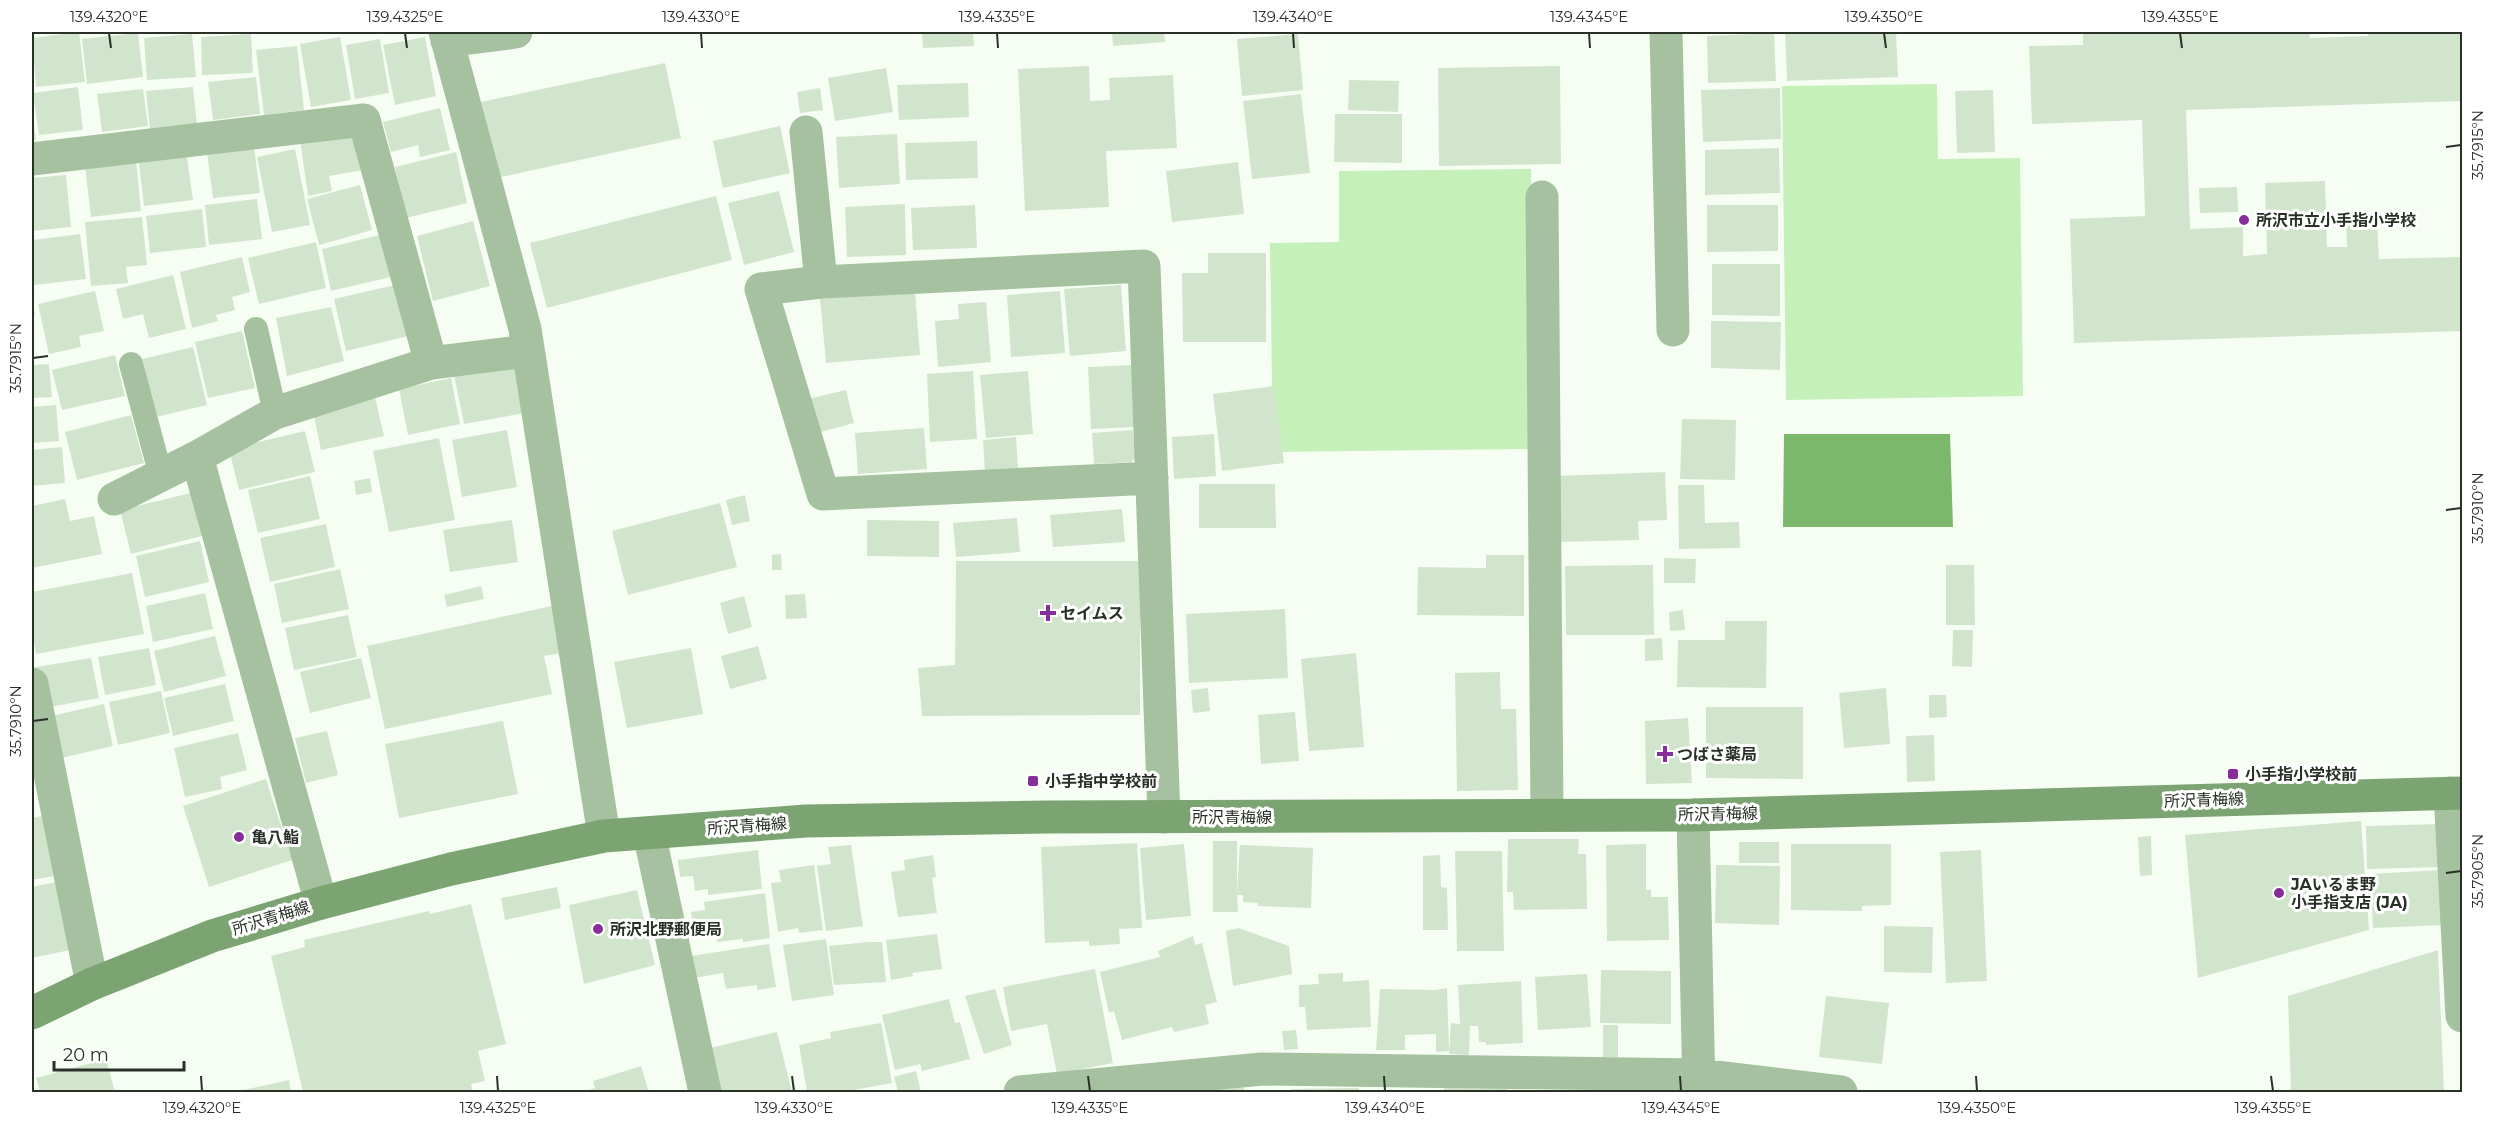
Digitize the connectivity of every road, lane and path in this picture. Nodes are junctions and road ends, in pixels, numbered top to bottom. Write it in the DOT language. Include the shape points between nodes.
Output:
graph roads {
  1 [pos="516,32"];
  2 [pos="1666,32"];
  3 [pos="446,36"];
  4 [pos="806,132"];
  5 [pos="32,159"];
  6 [pos="1542,197"];
  7 [pos="820,282"];
  8 [pos="255,330"];
  9 [pos="1673,330"];
  10 [pos="528,351"];
  11 [pos="431,363"];
  12 [pos="131,364"];
  13 [pos="275,413"];
  14 [pos="197,457"];
  15 [pos="161,476"];
  16 [pos="1152,478"];
  17 [pos="114,500"];
  18 [pos="32,684"];
  19 [pos="2456,793"];
  20 [pos="1547,815"];
  21 [pos="1693,815"];
  22 [pos="1164,817"];
  23 [pos="649,833"];
  24 [pos="604,836"];
  25 [pos="321,903"];
  26 [pos="92,984"];
  27 [pos="32,1013"];
  28 [pos="2463,1016"];
  29 [pos="1263,1081"];
  30 [pos="1699,1084"];
  31 [pos="705,1092"];
  32 [pos="1020,1092"];
  33 [pos="1841,1092"];
  1 -- 3 [label="street"];
  2 -- 9 [label="street"];
  3 -- 10 [label="street"];
  4 -- 7 [label="street"];
  5 -- 11 [label="street" via="364,120"];
  6 -- 20 [label="street"];
  7 -- 16 [label="street" via="1144,266"];
  7 -- 16 [label="street" via="761,289 823,494"];
  8 -- 13 [label="lane"];
  10 -- 11 [label="street"];
  10 -- 24 [label="street"];
  11 -- 13 [label="street"];
  12 -- 15 [label="lane"];
  13 -- 14 [label="street"];
  14 -- 15 [label="street"];
  14 -- 25 [label="street"];
  15 -- 17 [label="street"];
  16 -- 22 [label="street"];
  18 -- 26 [label="street"];
  19 -- 21 [label="main road, 所沢青梅線"];
  19 -- 28 [label="street"];
  20 -- 21 [label="main road, 所沢青梅線"];
  20 -- 22 [label="main road, 所沢青梅線"];
  21 -- 30 [label="street"];
  22 -- 23 [label="main road, 所沢青梅線" via="806,821"];
  23 -- 24 [label="main road, 所沢青梅線"];
  23 -- 31 [label="street"];
  24 -- 25 [label="main road, 所沢青梅線" via="451,869"];
  25 -- 26 [label="main road, 所沢青梅線" via="212,936"];
  26 -- 27 [label="main road, 所沢青梅線"];
  29 -- 30 [label="street"];
  29 -- 32 [label="street"];
  30 -- 33 [label="street"];
}
